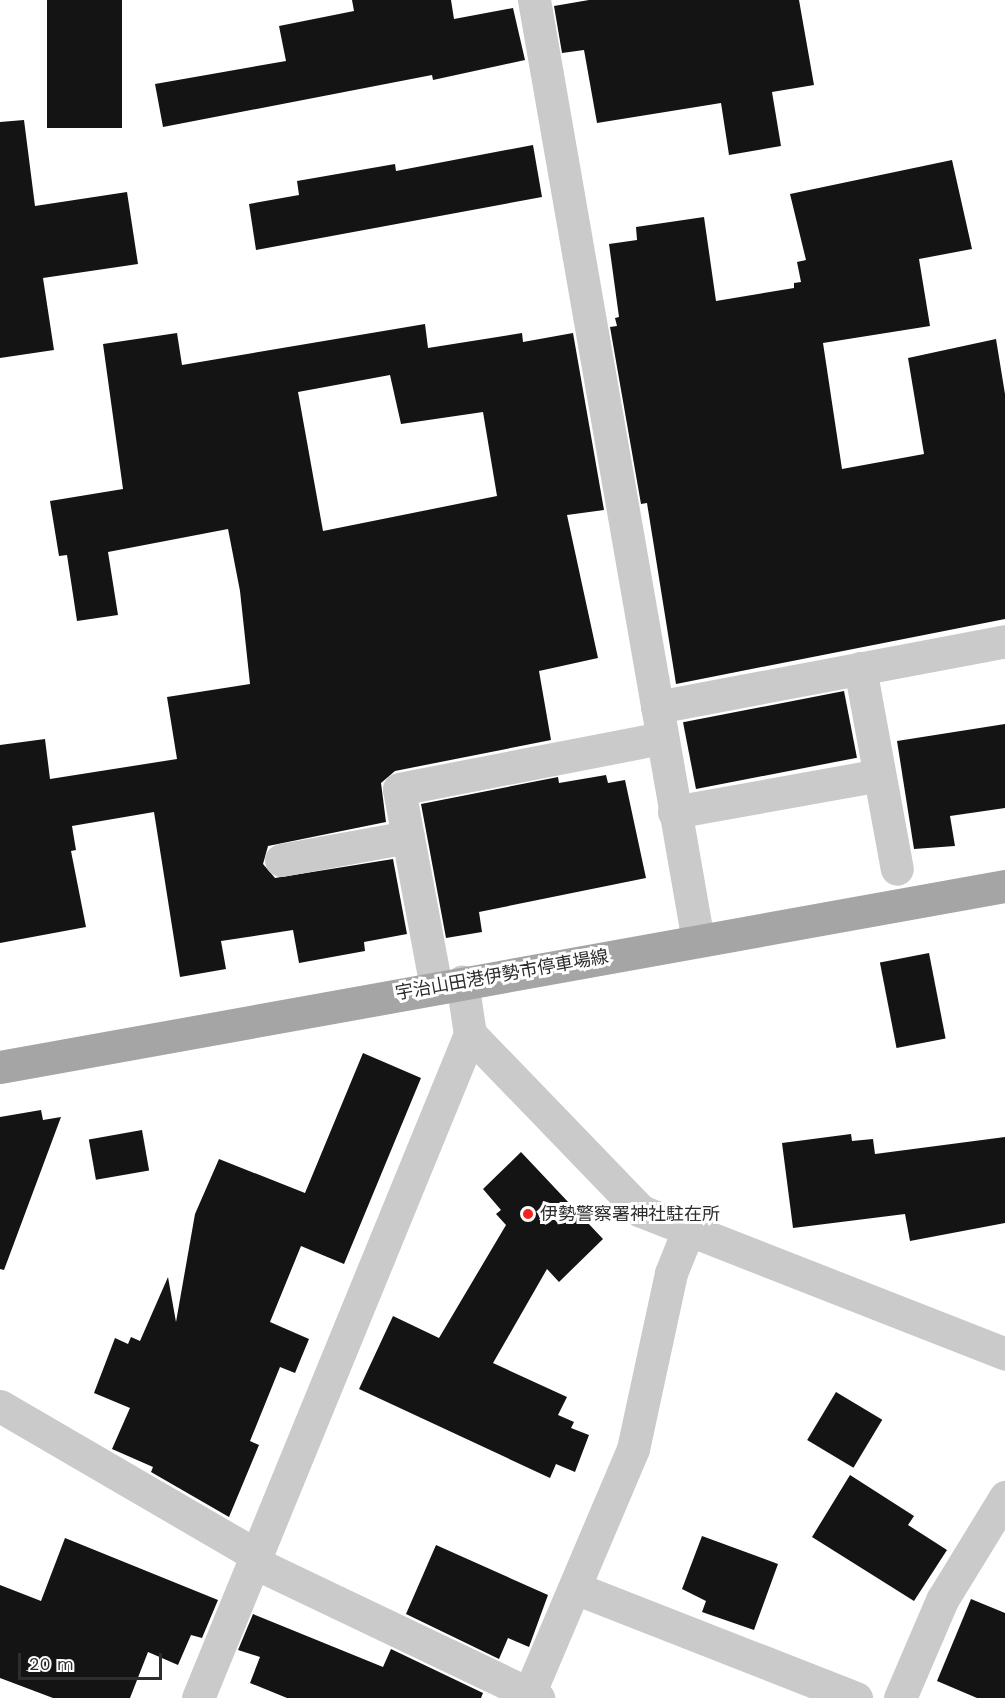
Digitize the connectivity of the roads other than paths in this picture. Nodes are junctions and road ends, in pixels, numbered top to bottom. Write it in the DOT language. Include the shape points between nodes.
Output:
graph roads {
  1 [pos="534,0"];
  2 [pos="1005,641"];
  3 [pos="860,668"];
  4 [pos="660,722"];
  5 [pos="879,775"];
  6 [pos="674,812"];
  7 [pos="408,837"];
  8 [pos="281,860"];
  9 [pos="897,869"];
  10 [pos="1005,886"];
  11 [pos="698,941"];
  12 [pos="449,984"];
  13 [pos="470,1034"];
  14 [pos="0,1067"];
  15 [pos="688,1231"];
  16 [pos="1005,1354"];
  17 [pos="0,1406"];
  18 [pos="1005,1497"];
  19 [pos="256,1560"];
  20 [pos="575,1588"];
  21 [pos="533,1696"];
  22 [pos="198,1698"];
  23 [pos="856,1698"];
  24 [pos="900,1698"];
  1 -- 4 [label="street"];
  2 -- 3 [label="street"];
  3 -- 4 [label="street"];
  3 -- 5 [label="street"];
  4 -- 6 [label="street"];
  4 -- 7 [label="street" via="399,789"];
  5 -- 6 [label="street"];
  5 -- 9 [label="street"];
  6 -- 11 [label="street"];
  7 -- 8 [label="street"];
  7 -- 12 [label="street"];
  10 -- 11 [label="main road, 宇治山田港伊勢市停車場線"];
  11 -- 12 [label="main road, 宇治山田港伊勢市停車場線"];
  12 -- 13 [label="street"];
  12 -- 14 [label="main road, 宇治山田港伊勢市停車場線"];
  13 -- 15 [label="street" via="641,1211"];
  13 -- 19 [label="street"];
  15 -- 16 [label="street"];
  15 -- 20 [label="street" via="671,1273 633,1449"];
  17 -- 19 [label="street"];
  18 -- 24 [label="street" via="942,1600"];
  19 -- 21 [label="street"];
  19 -- 22 [label="street"];
  20 -- 21 [label="street"];
  20 -- 23 [label="street"];
}
